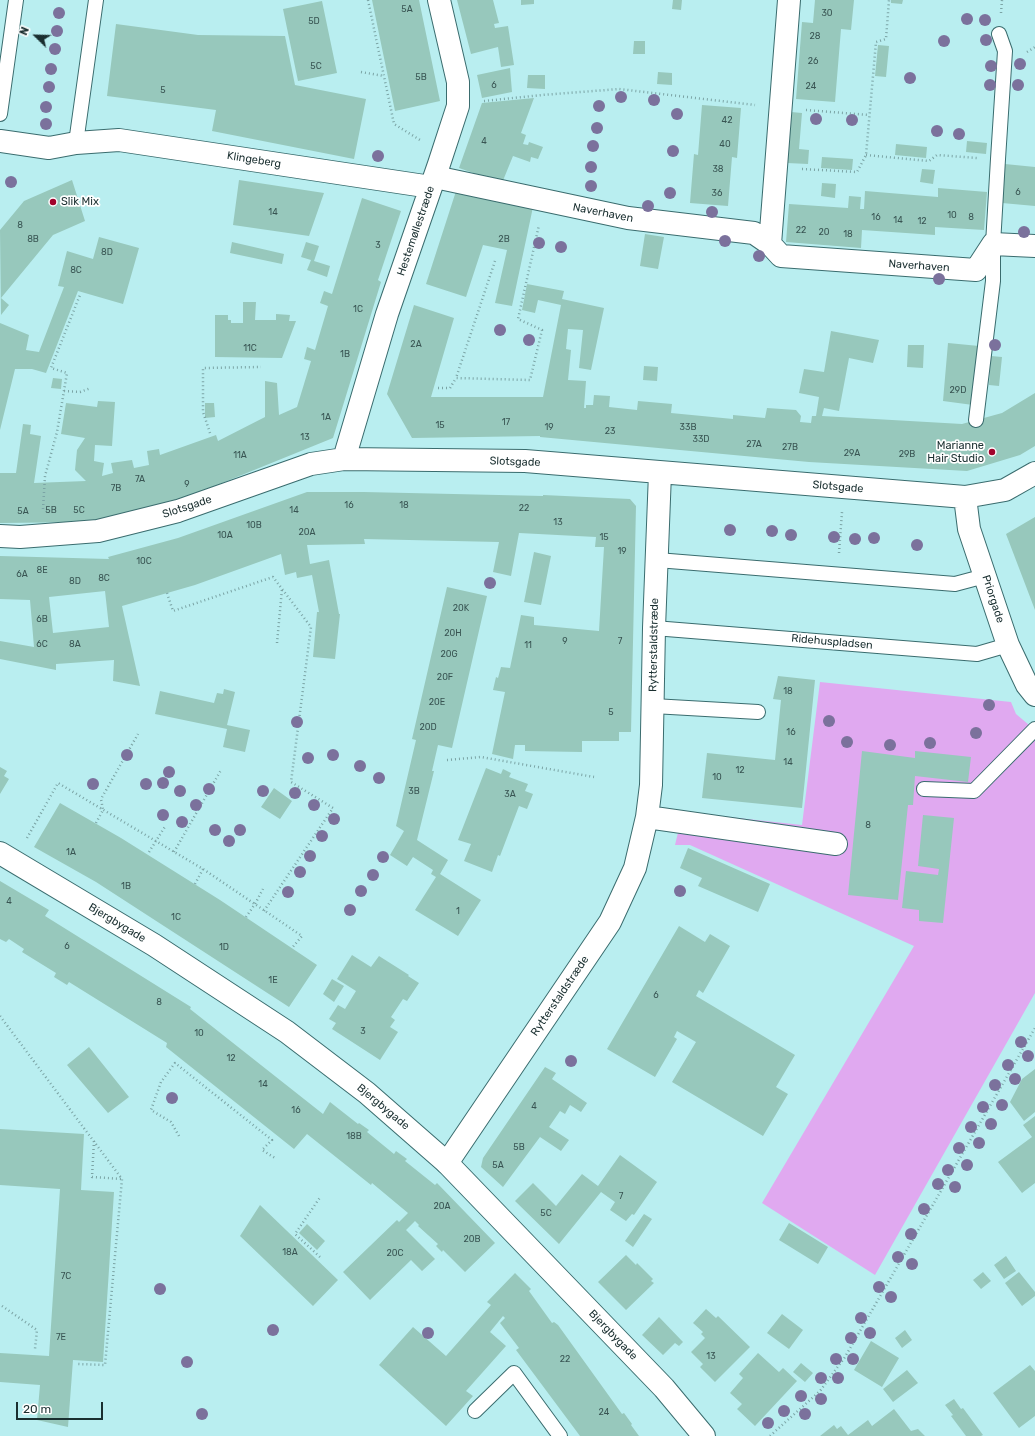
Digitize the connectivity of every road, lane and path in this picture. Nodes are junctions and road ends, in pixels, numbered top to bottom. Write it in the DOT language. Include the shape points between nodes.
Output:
graph roads {
  1 [pos="16,0"];
  2 [pos="96,0"];
  3 [pos="368,0"];
  4 [pos="439,0"];
  5 [pos="789,0"];
  6 [pos="889,0"];
  7 [pos="999,34"];
  8 [pos="361,72"];
  9 [pos="384,76"];
  10 [pos="458,106"];
  11 [pos="781,108"];
  12 [pos="0,114"];
  13 [pos="869,115"];
  14 [pos="0,141"];
  15 [pos="76,143"];
  16 [pos="442,154"];
  17 [pos="866,156"];
  18 [pos="998,159"];
  19 [pos="776,168"];
  20 [pos="433,182"];
  21 [pos="544,201"];
  22 [pos="770,244"];
  23 [pos="993,244"];
  24 [pos="1035,246"];
  25 [pos="495,261"];
  26 [pos="80,295"];
  27 [pos="261,367"];
  28 [pos="456,378"];
  29 [pos="91,388"];
  30 [pos="438,388"];
  31 [pos="64,391"];
  32 [pos="976,420"];
  33 [pos="210,433"];
  34 [pos="344,459"];
  35 [pos="660,473"];
  36 [pos="1035,473"];
  37 [pos="844,488"];
  38 [pos="965,498"];
  39 [pos="42,535"];
  40 [pos="0,536"];
  41 [pos="657,560"];
  42 [pos="837,574"];
  43 [pos="985,576"];
  44 [pos="282,589"];
  45 [pos="167,593"];
  46 [pos="654,628"];
  47 [pos="277,643"];
  48 [pos="1008,645"];
  49 [pos="1035,695"];
  50 [pos="653,706"];
  51 [pos="758,712"];
  52 [pos="1035,729"];
  53 [pos="138,734"];
  54 [pos="447,760"];
  55 [pos="222,770"];
  56 [pos="594,777"];
  57 [pos="924,789"];
  58 [pos="104,810"];
  59 [pos="647,817"];
  60 [pos="96,823"];
  61 [pos="166,825"];
  62 [pos="23,836"];
  63 [pos="155,841"];
  64 [pos="836,844"];
  65 [pos="149,852"];
  66 [pos="174,852"];
  67 [pos="0,853"];
  68 [pos="203,870"];
  69 [pos="195,884"];
  70 [pos="263,889"];
  71 [pos="255,904"];
  72 [pos="264,911"];
  73 [pos="246,917"];
  74 [pos="292,948"];
  75 [pos="0,1016"];
  76 [pos="1035,1028"];
  77 [pos="179,1136"];
  78 [pos="94,1141"];
  79 [pos="275,1158"];
  80 [pos="447,1163"];
  81 [pos="122,1179"];
  82 [pos="321,1196"];
  83 [pos="320,1257"];
  84 [pos="2,1306"];
  85 [pos="34,1349"];
  86 [pos="78,1364"];
  87 [pos="475,1411"];
  88 [pos="560,1436"];
  89 [pos="704,1436"];
  90 [pos="770,1436"];
  1 -- 12 [label="lane"];
  2 -- 15 [label="lane"];
  3 -- 9 [label="path"];
  4 -- 10 [label="street, Hestemøllestræde" via="458,82"];
  5 -- 11 [label="street"];
  6 -- 13 [label="path" via="886,39 876,42"];
  7 -- 18 [label="lane" via="1005,51"];
  8 -- 9 [label="path"];
  9 -- 16 [label="path" via="394,124"];
  10 -- 11 [label="path" via="476,101 619,89"];
  10 -- 16 [label="street, Hestemøllestræde"];
  11 -- 13 [label="path"];
  11 -- 19 [label="street"];
  13 -- 17 [label="path"];
  14 -- 15 [label="street, Klingeberg" via="49,148"];
  15 -- 20 [label="street, Klingeberg" via="119,140"];
  16 -- 20 [label="street, Hestemøllestræde"];
  17 -- 18 [label="path" via="929,161 937,155"];
  17 -- 19 [label="path" via="857,172"];
  18 -- 23 [label="lane"];
  19 -- 22 [label="street"];
  20 -- 21 [label="street, Naverhaven"];
  20 -- 34 [label="street, Hestemøllestræde" via="387,314"];
  21 -- 22 [label="street, Naverhaven" via="628,218 754,233"];
  21 -- 28 [label="path" via="518,319 542,330 530,380"];
  22 -- 23 [label="street, Naverhaven" via="781,256 976,270"];
  23 -- 24 [label="street"];
  23 -- 32 [label="lane" via="993,281"];
  25 -- 28 [label="path"];
  26 -- 31 [label="path" via="51,368 67,373"];
  27 -- 33 [label="path" via="203,368 203,412"];
  28 -- 30 [label="path" via="450,388"];
  29 -- 31 [label="path" via="80,392"];
  31 -- 39 [label="path" via="58,432 45,476"];
  34 -- 35 [label="street, Slotsgade" via="525,461"];
  34 -- 39 [label="street, Slotsgade" via="311,464 178,511 98,531"];
  35 -- 37 [label="street, Slotsgade"];
  35 -- 41 [label="street, Rytterstaldstræde"];
  36 -- 38 [label="street, Slotsgade" via="1005,490"];
  37 -- 38 [label="street, Slotsgade"];
  37 -- 42 [label="path"];
  38 -- 43 [label="street, Priorgade" via="970,529"];
  39 -- 40 [label="street, Slotsgade"];
  41 -- 42 [label="lane"];
  41 -- 46 [label="street, Rytterstaldstræde"];
  42 -- 43 [label="lane" via="955,584"];
  43 -- 48 [label="street, Priorgade"];
  44 -- 45 [label="path" via="273,577 173,611"];
  44 -- 47 [label="path"];
  44 -- 72 [label="path" via="311,627 291,782 333,808"];
  46 -- 48 [label="lane, Ridehuspladsen" via="977,654"];
  46 -- 50 [label="street, Rytterstaldstræde"];
  48 -- 49 [label="street, Priorgade" via="1027,685"];
  50 -- 51 [label="lane"];
  50 -- 59 [label="street, Rytterstaldstræde" via="652,785"];
  52 -- 57 [label="lane" via="974,791"];
  53 -- 58 [label="path" via="101,799"];
  54 -- 56 [label="path" via="480,757"];
  55 -- 66 [label="path"];
  58 -- 60 [label="path"];
  58 -- 62 [label="path" via="58,783 27,839"];
  58 -- 63 [label="path"];
  59 -- 64 [label="street"];
  59 -- 80 [label="street, Rytterstaldstræde" via="634,868 610,922"];
  61 -- 63 [label="path"];
  63 -- 65 [label="path"];
  63 -- 66 [label="path"];
  66 -- 68 [label="path"];
  67 -- 80 [label="street, Bjergbygade" via="154,946 287,1032 367,1093"];
  68 -- 69 [label="path"];
  68 -- 71 [label="path"];
  70 -- 71 [label="path"];
  71 -- 72 [label="path"];
  71 -- 73 [label="path"];
  72 -- 74 [label="path" via="302,936"];
  75 -- 78 [label="path"];
  76 -- 90 [label="path" via="845,1357 820,1391"];
  77 -- 79 [label="path" via="171,1122 151,1110 161,1082 174,1063 272,1140 262,1150"];
  78 -- 81 [label="path"];
  78 -- 81 [label="path" via="92,1177"];
  80 -- 89 [label="street, Bjergbygade" via="664,1388"];
  81 -- 86 [label="path" via="105,1365"];
  82 -- 83 [label="path" via="296,1234"];
  84 -- 85 [label="path" via="37,1330"];
  87 -- 88 [label="lane" via="514,1373"];
}
